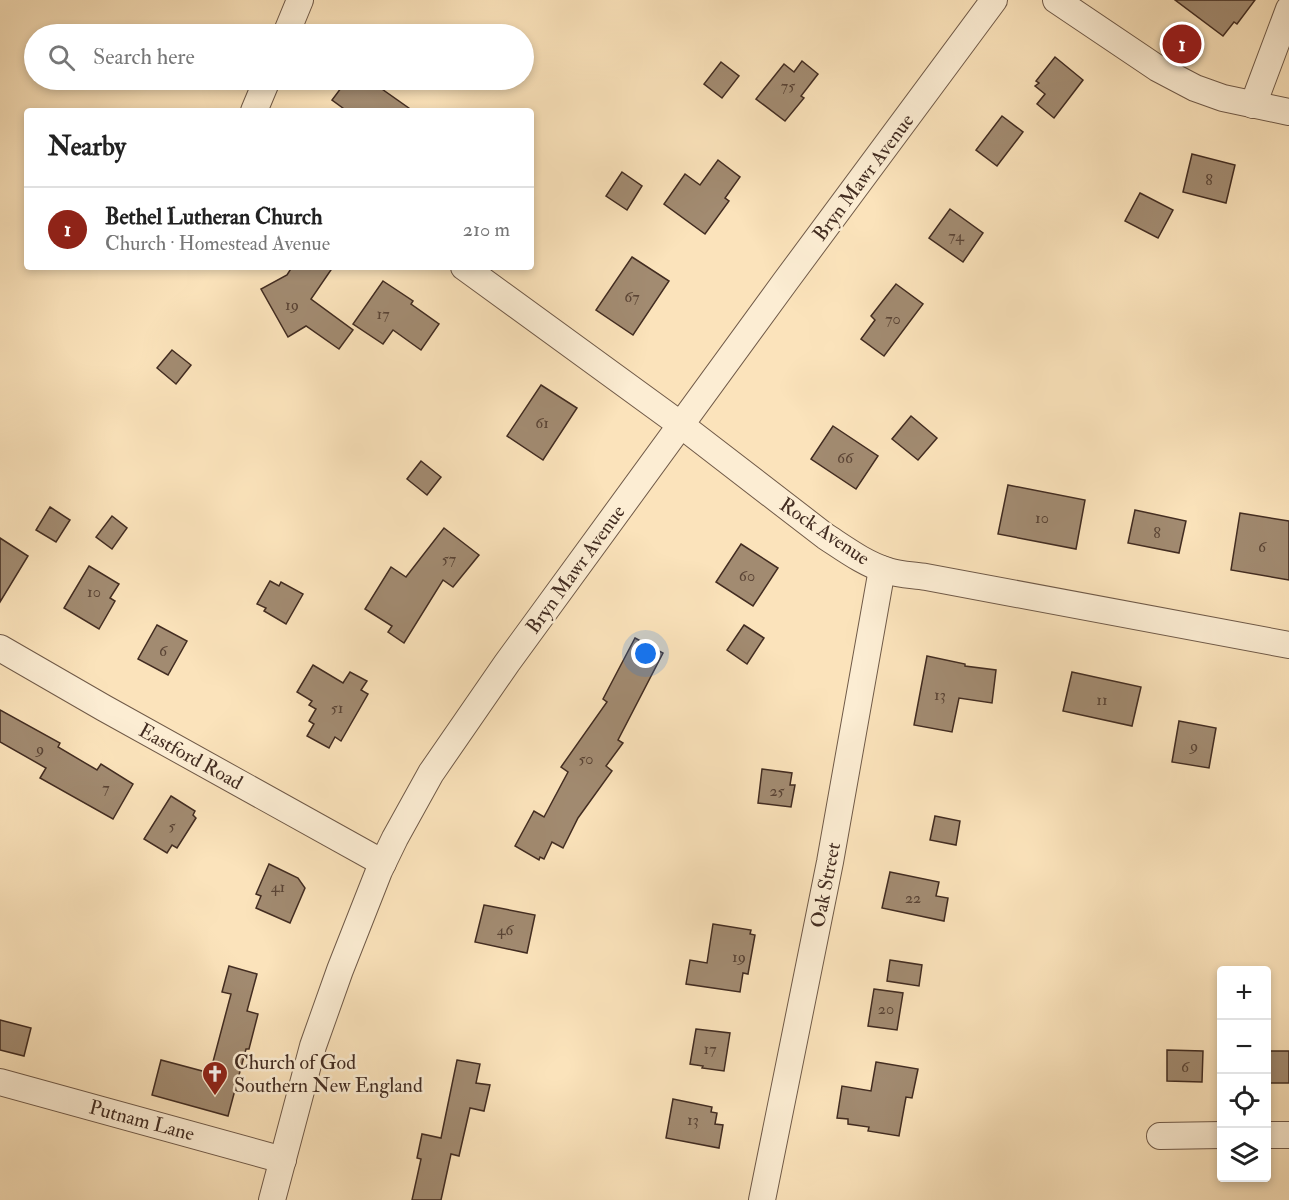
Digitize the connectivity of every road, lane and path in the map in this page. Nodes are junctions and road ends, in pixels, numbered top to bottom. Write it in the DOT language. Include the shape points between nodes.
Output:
graph roads {
  1 [pos="300,0"];
  2 [pos="994,0"];
  3 [pos="1056,0"];
  4 [pos="1289,9"];
  5 [pos="290,24"];
  6 [pos="263,90"];
  7 [pos="1253,105"];
  8 [pos="255,108"];
  9 [pos="1289,112"];
  10 [pos="468,270"];
  11 [pos="681,425"];
  12 [pos="882,569"];
  13 [pos="1289,645"];
  14 [pos="0,648"];
  15 [pos="383,863"];
  16 [pos="0,1082"];
  17 [pos="1217,1135"];
  18 [pos="1271,1135"];
  19 [pos="1289,1135"];
  20 [pos="1160,1136"];
  21 [pos="283,1160"];
  22 [pos="272,1200"];
  23 [pos="762,1200"];
  1 -- 5 [label="street"];
  2 -- 11 [label="street, Bryn Mawr Avenue"];
  3 -- 7 [label="street" via="1167,74 1209,93"];
  4 -- 7 [label="street"];
  6 -- 8 [label="street"];
  7 -- 9 [label="street"];
  10 -- 11 [label="street, Rock Avenue"];
  11 -- 12 [label="street, Rock Avenue" via="825,536"];
  11 -- 15 [label="street, Bryn Mawr Avenue" via="456,736 431,773"];
  12 -- 13 [label="street, Rock Avenue"];
  12 -- 23 [label="street, Oak Street" via="830,862"];
  14 -- 15 [label="street, Eastford Road"];
  15 -- 21 [label="street, Bryn Mawr Avenue" via="321,1021"];
  16 -- 21 [label="street, Putnam Lane"];
  17 -- 20 [label="street"];
  18 -- 19 [label="street"];
  21 -- 22 [label="street, Bryn Mawr Avenue"];
}
